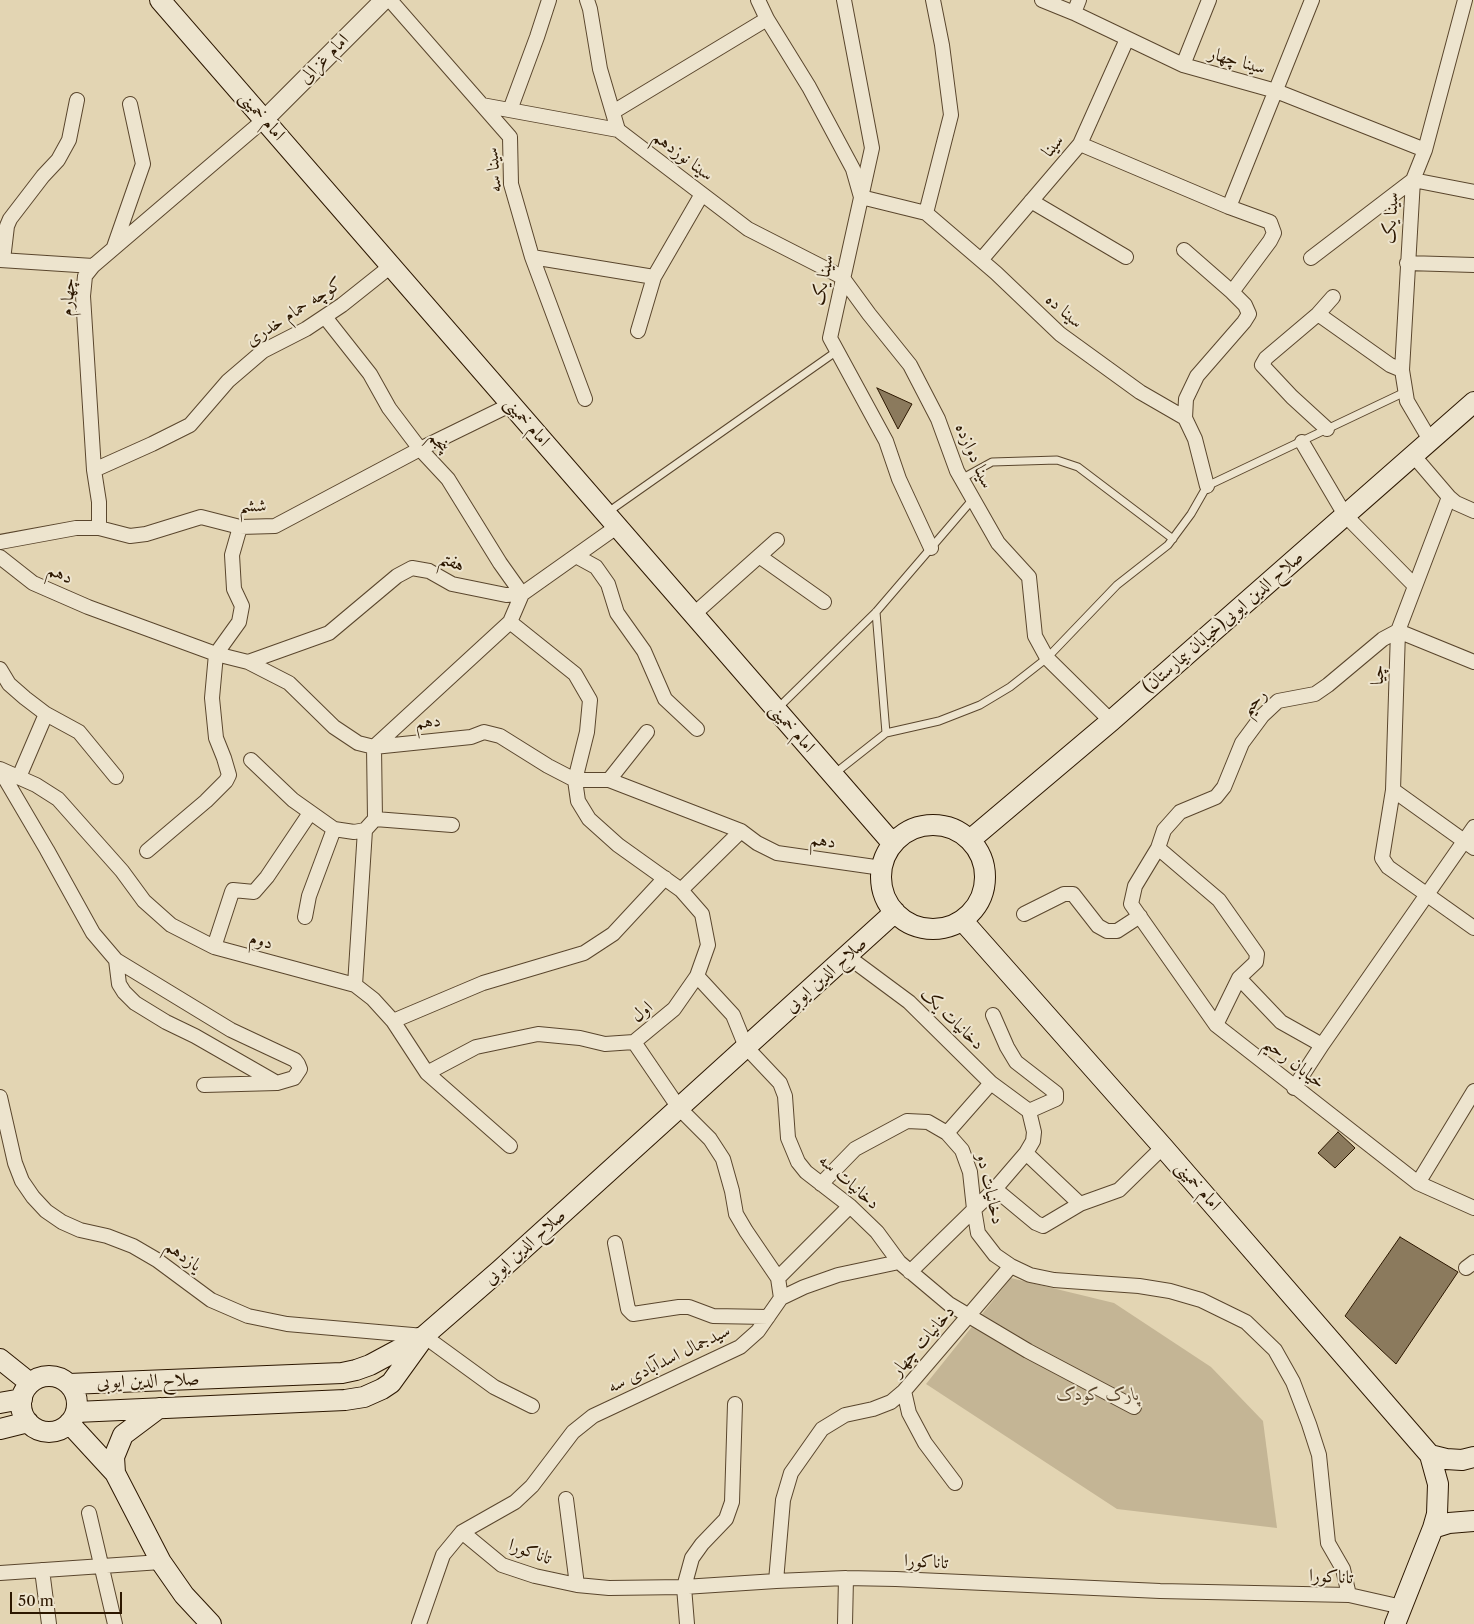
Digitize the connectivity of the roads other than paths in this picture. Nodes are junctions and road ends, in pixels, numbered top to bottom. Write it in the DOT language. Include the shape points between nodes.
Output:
graph roads {
  1 [pos="160,0"];
  2 [pos="384,0"];
  3 [pos="390,0"];
  4 [pos="549,0"];
  5 [pos="587,0"];
  6 [pos="758,0"];
  7 [pos="844,0"];
  8 [pos="933,0"];
  9 [pos="1042,0"];
  10 [pos="1209,0"];
  11 [pos="1312,0"];
  12 [pos="1465,0"];
  13 [pos="1076,7"];
  14 [pos="767,19"];
  15 [pos="1127,39"];
  16 [pos="1183,65"];
  17 [pos="1276,91"];
  18 [pos="77,100"];
  19 [pos="130,104"];
  20 [pos="482,104"];
  21 [pos="510,110"];
  22 [pos="612,112"];
  23 [pos="265,119"];
  24 [pos="618,130"];
  25 [pos="1080,144"];
  26 [pos="1425,150"];
  27 [pos="1413,180"];
  28 [pos="1474,192"];
  29 [pos="702,194"];
  30 [pos="861,197"];
  31 [pos="1031,200"];
  32 [pos="1230,207"];
  33 [pos="926,213"];
  34 [pos="114,248"];
  35 [pos="1184,250"];
  36 [pos="532,257"];
  37 [pos="1126,257"];
  38 [pos="1311,258"];
  39 [pos="2,260"];
  40 [pos="981,260"];
  41 [pos="1407,263"];
  42 [pos="1474,265"];
  43 [pos="93,266"];
  44 [pos="391,266"];
  45 [pos="654,277"];
  46 [pos="842,277"];
  47 [pos="1232,292"];
  48 [pos="1333,297"];
  49 [pos="1318,314"];
  50 [pos="325,317"];
  51 [pos="638,331"];
  52 [pos="837,351"];
  53 [pos="1402,370"];
  54 [pos="1405,392"];
  55 [pos="585,399"];
  56 [pos="1474,402"];
  57 [pos="512,404"];
  58 [pos="1185,418"];
  59 [pos="1327,429"];
  60 [pos="1430,440"];
  61 [pos="1302,442"];
  62 [pos="420,449"];
  63 [pos="1413,455"];
  64 [pos="94,470"];
  65 [pos="961,479"];
  66 [pos="1208,486"];
  67 [pos="1449,497"];
  68 [pos="973,499"];
  69 [pos="1474,511"];
  70 [pos="1344,515"];
  71 [pos="612,520"];
  72 [pos="240,527"];
  73 [pos="99,528"];
  74 [pos="1172,539"];
  75 [pos="777,540"];
  76 [pos="0,542"];
  77 [pos="931,548"];
  78 [pos="576,556"];
  79 [pos="760,556"];
  80 [pos="0,557"];
  81 [pos="1414,584"];
  82 [pos="522,594"];
  83 [pos="824,602"];
  84 [pos="876,612"];
  85 [pos="694,614"];
  86 [pos="510,622"];
  87 [pos="1398,631"];
  88 [pos="216,654"];
  89 [pos="1047,658"];
  90 [pos="248,662"];
  91 [pos="1474,662"];
  92 [pos="0,669"];
  93 [pos="776,710"];
  94 [pos="46,714"];
  95 [pos="1111,721"];
  96 [pos="697,729"];
  97 [pos="647,732"];
  98 [pos="886,733"];
  99 [pos="374,747"];
  100 [pos="250,760"];
  101 [pos="0,770"];
  102 [pos="833,775"];
  103 [pos="19,777"];
  104 [pos="116,777"];
  105 [pos="574,780"];
  106 [pos="609,780"];
  107 [pos="1393,790"];
  108 [pos="310,813"];
  109 [pos="375,819"];
  110 [pos="452,825"];
  111 [pos="1474,827"];
  112 [pos="334,829"];
  113 [pos="365,830"];
  114 [pos="740,832"];
  115 [pos="970,840"];
  116 [pos="893,844"];
  117 [pos="1469,844"];
  118 [pos="1158,848"];
  119 [pos="147,850"];
  120 [pos="882,868"];
  121 [pos="665,878"];
  122 [pos="681,890"];
  123 [pos="1428,894"];
  124 [pos="1131,904"];
  125 [pos="895,912"];
  126 [pos="1024,914"];
  127 [pos="1140,916"];
  128 [pos="305,917"];
  129 [pos="962,920"];
  130 [pos="1474,928"];
  131 [pos="214,948"];
  132 [pos="847,956"];
  133 [pos="116,960"];
  134 [pos="697,976"];
  135 [pos="1239,978"];
  136 [pos="355,985"];
  137 [pos="993,1015"];
  138 [pos="393,1020"];
  139 [pos="1216,1025"];
  140 [pos="634,1042"];
  141 [pos="1322,1045"];
  142 [pos="746,1047"];
  143 [pos="427,1073"];
  144 [pos="277,1083"];
  145 [pos="991,1083"];
  146 [pos="204,1085"];
  147 [pos="1294,1088"];
  148 [pos="1474,1091"];
  149 [pos="0,1097"];
  150 [pos="679,1108"];
  151 [pos="1029,1111"];
  152 [pos="947,1134"];
  153 [pos="510,1146"];
  154 [pos="1163,1147"];
  155 [pos="1026,1154"];
  156 [pos="1418,1183"];
  157 [pos="821,1184"];
  158 [pos="995,1189"];
  159 [pos="1080,1204"];
  160 [pos="850,1206"];
  161 [pos="1474,1208"];
  162 [pos="974,1209"];
  163 [pos="615,1243"];
  164 [pos="899,1262"];
  165 [pos="1010,1266"];
  166 [pos="910,1272"];
  167 [pos="778,1278"];
  168 [pos="781,1298"];
  169 [pos="969,1316"];
  170 [pos="768,1317"];
  171 [pos="424,1336"];
  172 [pos="0,1359"];
  173 [pos="69,1384"];
  174 [pos="26,1391"];
  175 [pos="904,1392"];
  176 [pos="0,1403"];
  177 [pos="735,1404"];
  178 [pos="532,1406"];
  179 [pos="1134,1407"];
  180 [pos="159,1408"];
  181 [pos="73,1417"];
  182 [pos="28,1422"];
  183 [pos="0,1429"];
  184 [pos="1430,1455"];
  185 [pos="1474,1457"];
  186 [pos="115,1473"];
  187 [pos="955,1484"];
  188 [pos="566,1499"];
  189 [pos="89,1513"];
  190 [pos="1474,1521"];
  191 [pos="1433,1528"];
  192 [pos="462,1532"];
  193 [pos="161,1562"];
  194 [pos="102,1566"];
  195 [pos="42,1570"];
  196 [pos="0,1574"];
  197 [pos="846,1578"];
  198 [pos="776,1581"];
  199 [pos="577,1585"];
  200 [pos="684,1587"];
  201 [pos="1349,1595"];
  202 [pos="1398,1615"];
  203 [pos="205,1622"];
  204 [pos="49,1624"];
  205 [pos="116,1624"];
  206 [pos="419,1624"];
  207 [pos="687,1624"];
  208 [pos="845,1624"];
  1 -- 23 [label="main road, امام خمینی"];
  2 -- 23 [label="street, امام غزالی"];
  3 -- 20 [label="street, سینا سه"];
  4 -- 21 [label="street"];
  5 -- 22 [label="street"];
  6 -- 14 [label="street"];
  7 -- 30 [label="street, سینا یک" via="872,148"];
  8 -- 33 [label="street" via="951,115"];
  9 -- 13 [label="street, سینا چهار"];
  10 -- 16 [label="street"];
  11 -- 17 [label="street"];
  12 -- 26 [label="street, سینا یک"];
  13 -- 15 [label="street, سینا چهار"];
  14 -- 22 [label="street"];
  14 -- 30 [label="street" via="853,169"];
  15 -- 16 [label="street, سینا چهار"];
  15 -- 25 [label="street, سینا"];
  16 -- 17 [label="street, سینا چهار"];
  17 -- 26 [label="street, سینا چهار"];
  17 -- 32 [label="street"];
  18 -- 39 [label="street" via="69,140 58,160 6,226"];
  19 -- 34 [label="street" via="143,164"];
  20 -- 21 [label="street"];
  20 -- 36 [label="street, سینا سه" via="510,137 511,184"];
  21 -- 24 [label="street"];
  22 -- 24 [label="street"];
  23 -- 34 [label="street, چهارم"];
  23 -- 44 [label="main road, امام خمینی"];
  24 -- 29 [label="street, سینا نوزدهم"];
  25 -- 31 [label="street, سینا"];
  25 -- 32 [label="street"];
  26 -- 27 [label="street, سینا یک"];
  27 -- 28 [label="street"];
  27 -- 38 [label="street"];
  27 -- 41 [label="street, سینا یک"];
  29 -- 45 [label="street"];
  29 -- 46 [label="street, سینا نوزدهم" via="748,229"];
  30 -- 33 [label="street, سینا ده"];
  30 -- 46 [label="street, سینا یک"];
  31 -- 37 [label="street"];
  31 -- 40 [label="street, سینا"];
  32 -- 47 [label="street" via="1270,222 1274,233"];
  33 -- 40 [label="street, سینا ده"];
  34 -- 43 [label="street, چهارم"];
  35 -- 47 [label="street"];
  36 -- 45 [label="street"];
  36 -- 55 [label="street, سینا سه"];
  39 -- 43 [label="street"];
  40 -- 58 [label="street, سینا ده" via="1060,334 1140,392"];
  41 -- 42 [label="street"];
  41 -- 53 [label="street, سینا یک"];
  43 -- 64 [label="street, چهارم" via="85,276 83,296"];
  44 -- 50 [label="street, کوچه حمام خدری"];
  44 -- 57 [label="main road, امام خمینی"];
  45 -- 51 [label="street"];
  46 -- 52 [label="street, سینا یک" via="830,338"];
  46 -- 65 [label="street, سینا دوازده" via="910,365 938,419"];
  47 -- 58 [label="street" via="1249,314 1197,376 1186,399"];
  48 -- 49 [label="street"];
  49 -- 53 [label="street"];
  49 -- 59 [label="street" via="1262,365"];
  50 -- 62 [label="street, پنجم" via="370,374 389,408"];
  50 -- 64 [label="street, کوچه حمام خدری" via="262,351 228,382 190,425"];
  52 -- 71 [label="lane"];
  52 -- 77 [label="street, سینا یک" via="886,441 899,479"];
  53 -- 54 [label="street, سینا یک"];
  54 -- 59 [label="lane"];
  54 -- 60 [label="street, سینا یک"];
  56 -- 60 [label="main road, صلاح الدین ایوبی(خیابان بیمارستان)"];
  57 -- 62 [label="street, ششم"];
  57 -- 71 [label="main road, امام خمینی"];
  58 -- 66 [label="street" via="1195,439"];
  59 -- 61 [label="lane"];
  60 -- 63 [label="main road, صلاح الدین ایوبی(خیابان بیمارستان)"];
  61 -- 66 [label="lane"];
  61 -- 70 [label="street"];
  62 -- 72 [label="street, ششم" via="275,526"];
  62 -- 82 [label="street, پنجم" via="448,479"];
  63 -- 67 [label="street"];
  63 -- 70 [label="main road, صلاح الدین ایوبی(خیابان بیمارستان)"];
  64 -- 73 [label="street, چهارم"];
  65 -- 68 [label="street, سینا دوازده"];
  65 -- 74 [label="lane" via="992,462 1057,460 1078,468"];
  66 -- 74 [label="lane"];
  67 -- 69 [label="street"];
  67 -- 81 [label="street, چیا"];
  68 -- 77 [label="lane"];
  68 -- 89 [label="street, سینا دوازده" via="998,543 1029,577 1035,636"];
  70 -- 81 [label="street"];
  70 -- 95 [label="main road, صلاح الدین ایوبی(خیابان بیمارستان)"];
  71 -- 78 [label="street"];
  71 -- 85 [label="main road, امام خمینی"];
  72 -- 73 [label="street, ششم" via="201,517 130,536"];
  72 -- 88 [label="street" via="232,555 234,589 242,606 238,622"];
  73 -- 76 [label="street, ششم" via="76,528"];
  74 -- 89 [label="lane" via="1116,585"];
  75 -- 79 [label="street"];
  77 -- 84 [label="lane"];
  78 -- 82 [label="street"];
  78 -- 96 [label="street" via="596,567 608,584 618,613 644,651 665,699"];
  79 -- 83 [label="street"];
  79 -- 85 [label="street"];
  80 -- 88 [label="street, دهم" via="33,583"];
  81 -- 87 [label="street, چیا"];
  82 -- 86 [label="street"];
  82 -- 90 [label="street, هفتم" via="506,596 452,584 429,571 412,568 397,576 329,633"];
  84 -- 93 [label="lane"];
  84 -- 98 [label="lane"];
  85 -- 93 [label="main road, امام خمینی"];
  86 -- 99 [label="street"];
  86 -- 105 [label="street" via="575,674 590,700 588,732"];
  87 -- 91 [label="street"];
  87 -- 107 [label="street, چیا"];
  87 -- 118 [label="street, رحیم" via="1383,639 1315,694 1278,701 1242,743 1224,787 1216,797 1180,812 1164,830"];
  88 -- 90 [label="street, دهم"];
  88 -- 119 [label="street" via="212,712 216,738 228,775 226,781"];
  89 -- 95 [label="street, سینا دوازده"];
  89 -- 98 [label="lane" via="980,705 939,721"];
  90 -- 99 [label="street, دهم" via="289,684 334,726 358,743"];
  92 -- 94 [label="street" via="9,684"];
  93 -- 102 [label="main road, امام خمینی"];
  94 -- 103 [label="street"];
  94 -- 104 [label="street" via="79,732"];
  95 -- 115 [label="main road, صلاح الدین ایوبی(خیابان بیمارستان)"];
  97 -- 106 [label="street"];
  98 -- 102 [label="lane"];
  99 -- 105 [label="street, دهم" via="484,732 500,736"];
  99 -- 109 [label="street"];
  100 -- 108 [label="street"];
  101 -- 103 [label="street, دوم"];
  101 -- 133 [label="street" via="93,933"];
  102 -- 116 [label="main road, امام خمینی"];
  103 -- 131 [label="street, دوم" via="58,799 122,871 144,901 171,925"];
  105 -- 106 [label="street, دهم"];
  105 -- 121 [label="street, اول" via="578,801 589,819"];
  106 -- 114 [label="street, دهم"];
  107 -- 117 [label="street"];
  107 -- 123 [label="street, چیا" via="1382,858 1384,863"];
  108 -- 112 [label="street"];
  108 -- 131 [label="street" via="254,892 233,890"];
  109 -- 110 [label="street"];
  109 -- 113 [label="street"];
  111 -- 117 [label="street"];
  112 -- 113 [label="street"];
  112 -- 128 [label="street" via="309,896"];
  113 -- 136 [label="street"];
  114 -- 120 [label="street, دهم" via="777,854"];
  114 -- 122 [label="street"];
  115 -- 116 [label="main road" via="945,826 930,825 903,834"];
  115 -- 129 [label="main road" via="982,860 985,882 981,897"];
  116 -- 120 [label="main road"];
  117 -- 123 [label="street"];
  118 -- 124 [label="street, رحیم" via="1135,886"];
  118 -- 135 [label="street" via="1219,900 1257,954 1256,962"];
  120 -- 125 [label="main road" via="884,891"];
  121 -- 122 [label="street, اول"];
  121 -- 138 [label="street" via="613,934 584,953 482,983"];
  122 -- 134 [label="street, اول" via="702,914 708,946"];
  123 -- 130 [label="street"];
  123 -- 141 [label="street"];
  124 -- 127 [label="street, خیابان رحیم"];
  125 -- 129 [label="main road" via="905,920 927,928 940,928"];
  125 -- 132 [label="main road, صلاح الدین ایوبی"];
  126 -- 127 [label="street" via="1064,894 1073,894 1098,926 1107,931 1117,930"];
  127 -- 139 [label="street, خیابان رحیم"];
  129 -- 154 [label="main road, امام خمینی"];
  131 -- 136 [label="street, دوم"];
  132 -- 142 [label="main road, صلاح الدین ایوبی"];
  132 -- 145 [label="street, دخانیات یک" via="909,1002"];
  133 -- 144 [label="street" via="120,984 135,1003"];
  133 -- 144 [label="street" via="231,1030 295,1060 300,1069 298,1074"];
  134 -- 140 [label="street, اول" via="674,1009"];
  134 -- 142 [label="street, دخانیات سه" via="734,1015"];
  135 -- 139 [label="street"];
  135 -- 141 [label="street" via="1281,1022"];
  136 -- 138 [label="street, دوم"];
  137 -- 151 [label="street" via="1016,1062 1056,1093 1056,1099"];
  138 -- 143 [label="street, دوم"];
  139 -- 147 [label="street, خیابان رحیم"];
  140 -- 143 [label="street, اول" via="605,1044 538,1034 476,1047"];
  140 -- 150 [label="street"];
  141 -- 147 [label="street"];
  142 -- 150 [label="main road, صلاح الدین ایوبی"];
  142 -- 157 [label="street, دخانیات سه" via="780,1083 785,1096 791,1146 802,1167"];
  143 -- 153 [label="street, دوم"];
  144 -- 146 [label="street"];
  145 -- 151 [label="street, دخانیات یک"];
  145 -- 152 [label="street"];
  147 -- 156 [label="street, خیابان رحیم"];
  148 -- 156 [label="street"];
  149 -- 171 [label="street, یازدهم" via="22,1181 46,1211 62,1222 133,1246 212,1300 248,1316 287,1324"];
  150 -- 167 [label="street" via="710,1139 723,1159 736,1214"];
  150 -- 171 [label="main road, صلاح الدین ایوبی"];
  151 -- 155 [label="street" via="1034,1132"];
  152 -- 157 [label="street, دخانیات دو" via="928,1122 907,1121 855,1149"];
  152 -- 162 [label="street, دخانیات دو" via="962,1150 970,1172"];
  154 -- 159 [label="street" via="1119,1190"];
  154 -- 184 [label="main road, امام خمینی"];
  155 -- 158 [label="street"];
  155 -- 159 [label="street"];
  156 -- 161 [label="street, خیابان رحیم"];
  157 -- 160 [label="street, دخانیات سه"];
  158 -- 159 [label="street" via="1043,1226"];
  158 -- 162 [label="street"];
  160 -- 164 [label="street, دخانیات سه" via="877,1232"];
  160 -- 167 [label="street"];
  162 -- 165 [label="street, دخانیات دو" via="978,1233 995,1255"];
  162 -- 166 [label="street"];
  163 -- 170 [label="street" via="628,1309 633,1314 689,1307 713,1316"];
  164 -- 166 [label="street, دخانیات سه"];
  164 -- 168 [label="street" via="838,1275"];
  165 -- 169 [label="street, دخانیات چهار"];
  165 -- 201 [label="street, دخانیات دو" via="1054,1280 1139,1286 1201,1300 1246,1322 1275,1350 1293,1382 1319,1455 1328,1543 1343,1569"];
  166 -- 169 [label="street, دخانیات سه"];
  167 -- 168 [label="street"];
  168 -- 170 [label="street, سیدجمال اسدآبادی سه"];
  169 -- 175 [label="street, دخانیات چهار"];
  169 -- 179 [label="street, دخانیات سه"];
  170 -- 192 [label="street, سیدجمال اسدآبادی سه" via="740,1347 592,1416 573,1432 532,1486 514,1502"];
  171 -- 173 [label="main road, صلاح الدین ایوبی" via="370,1365 342,1373"];
  171 -- 178 [label="street" via="494,1387"];
  171 -- 180 [label="main road" via="391,1383 364,1397"];
  172 -- 174 [label="main road"];
  173 -- 174 [label="main road" via="49,1376 39,1378"];
  173 -- 181 [label="main road" via="77,1402"];
  174 -- 176 [label="main road"];
  174 -- 182 [label="main road" via="22,1407"];
  175 -- 187 [label="street" via="909,1413 925,1443"];
  175 -- 198 [label="street, دخانیات چهار" via="891,1402 845,1415 822,1429 790,1473 783,1500"];
  177 -- 200 [label="street" via="732,1502 726,1519 692,1558"];
  180 -- 181 [label="main road"];
  180 -- 186 [label="main road" via="123,1434 114,1457"];
  181 -- 182 [label="main road" via="60,1430 38,1429"];
  181 -- 186 [label="main road"];
  182 -- 183 [label="main road"];
  184 -- 185 [label="main road" via="1446,1460"];
  184 -- 191 [label="main road" via="1438,1484"];
  186 -- 193 [label="main road"];
  188 -- 199 [label="street"];
  189 -- 194 [label="street"];
  190 -- 191 [label="main road" via="1449,1522"];
  191 -- 202 [label="main road"];
  192 -- 199 [label="street, تاناکورا" via="502,1566"];
  192 -- 206 [label="street, سیدجمال اسدآبادی سه" via="443,1555"];
  193 -- 194 [label="street"];
  193 -- 203 [label="main road"];
  194 -- 195 [label="street"];
  194 -- 205 [label="street"];
  195 -- 196 [label="street"];
  195 -- 204 [label="street"];
  197 -- 198 [label="street, تاناکورا"];
  197 -- 201 [label="street, تاناکورا"];
  197 -- 208 [label="street"];
  198 -- 200 [label="street, تاناکورا"];
  199 -- 200 [label="street, تاناکورا"];
  200 -- 207 [label="street"];
  201 -- 202 [label="street, تاناکورا"];
}
